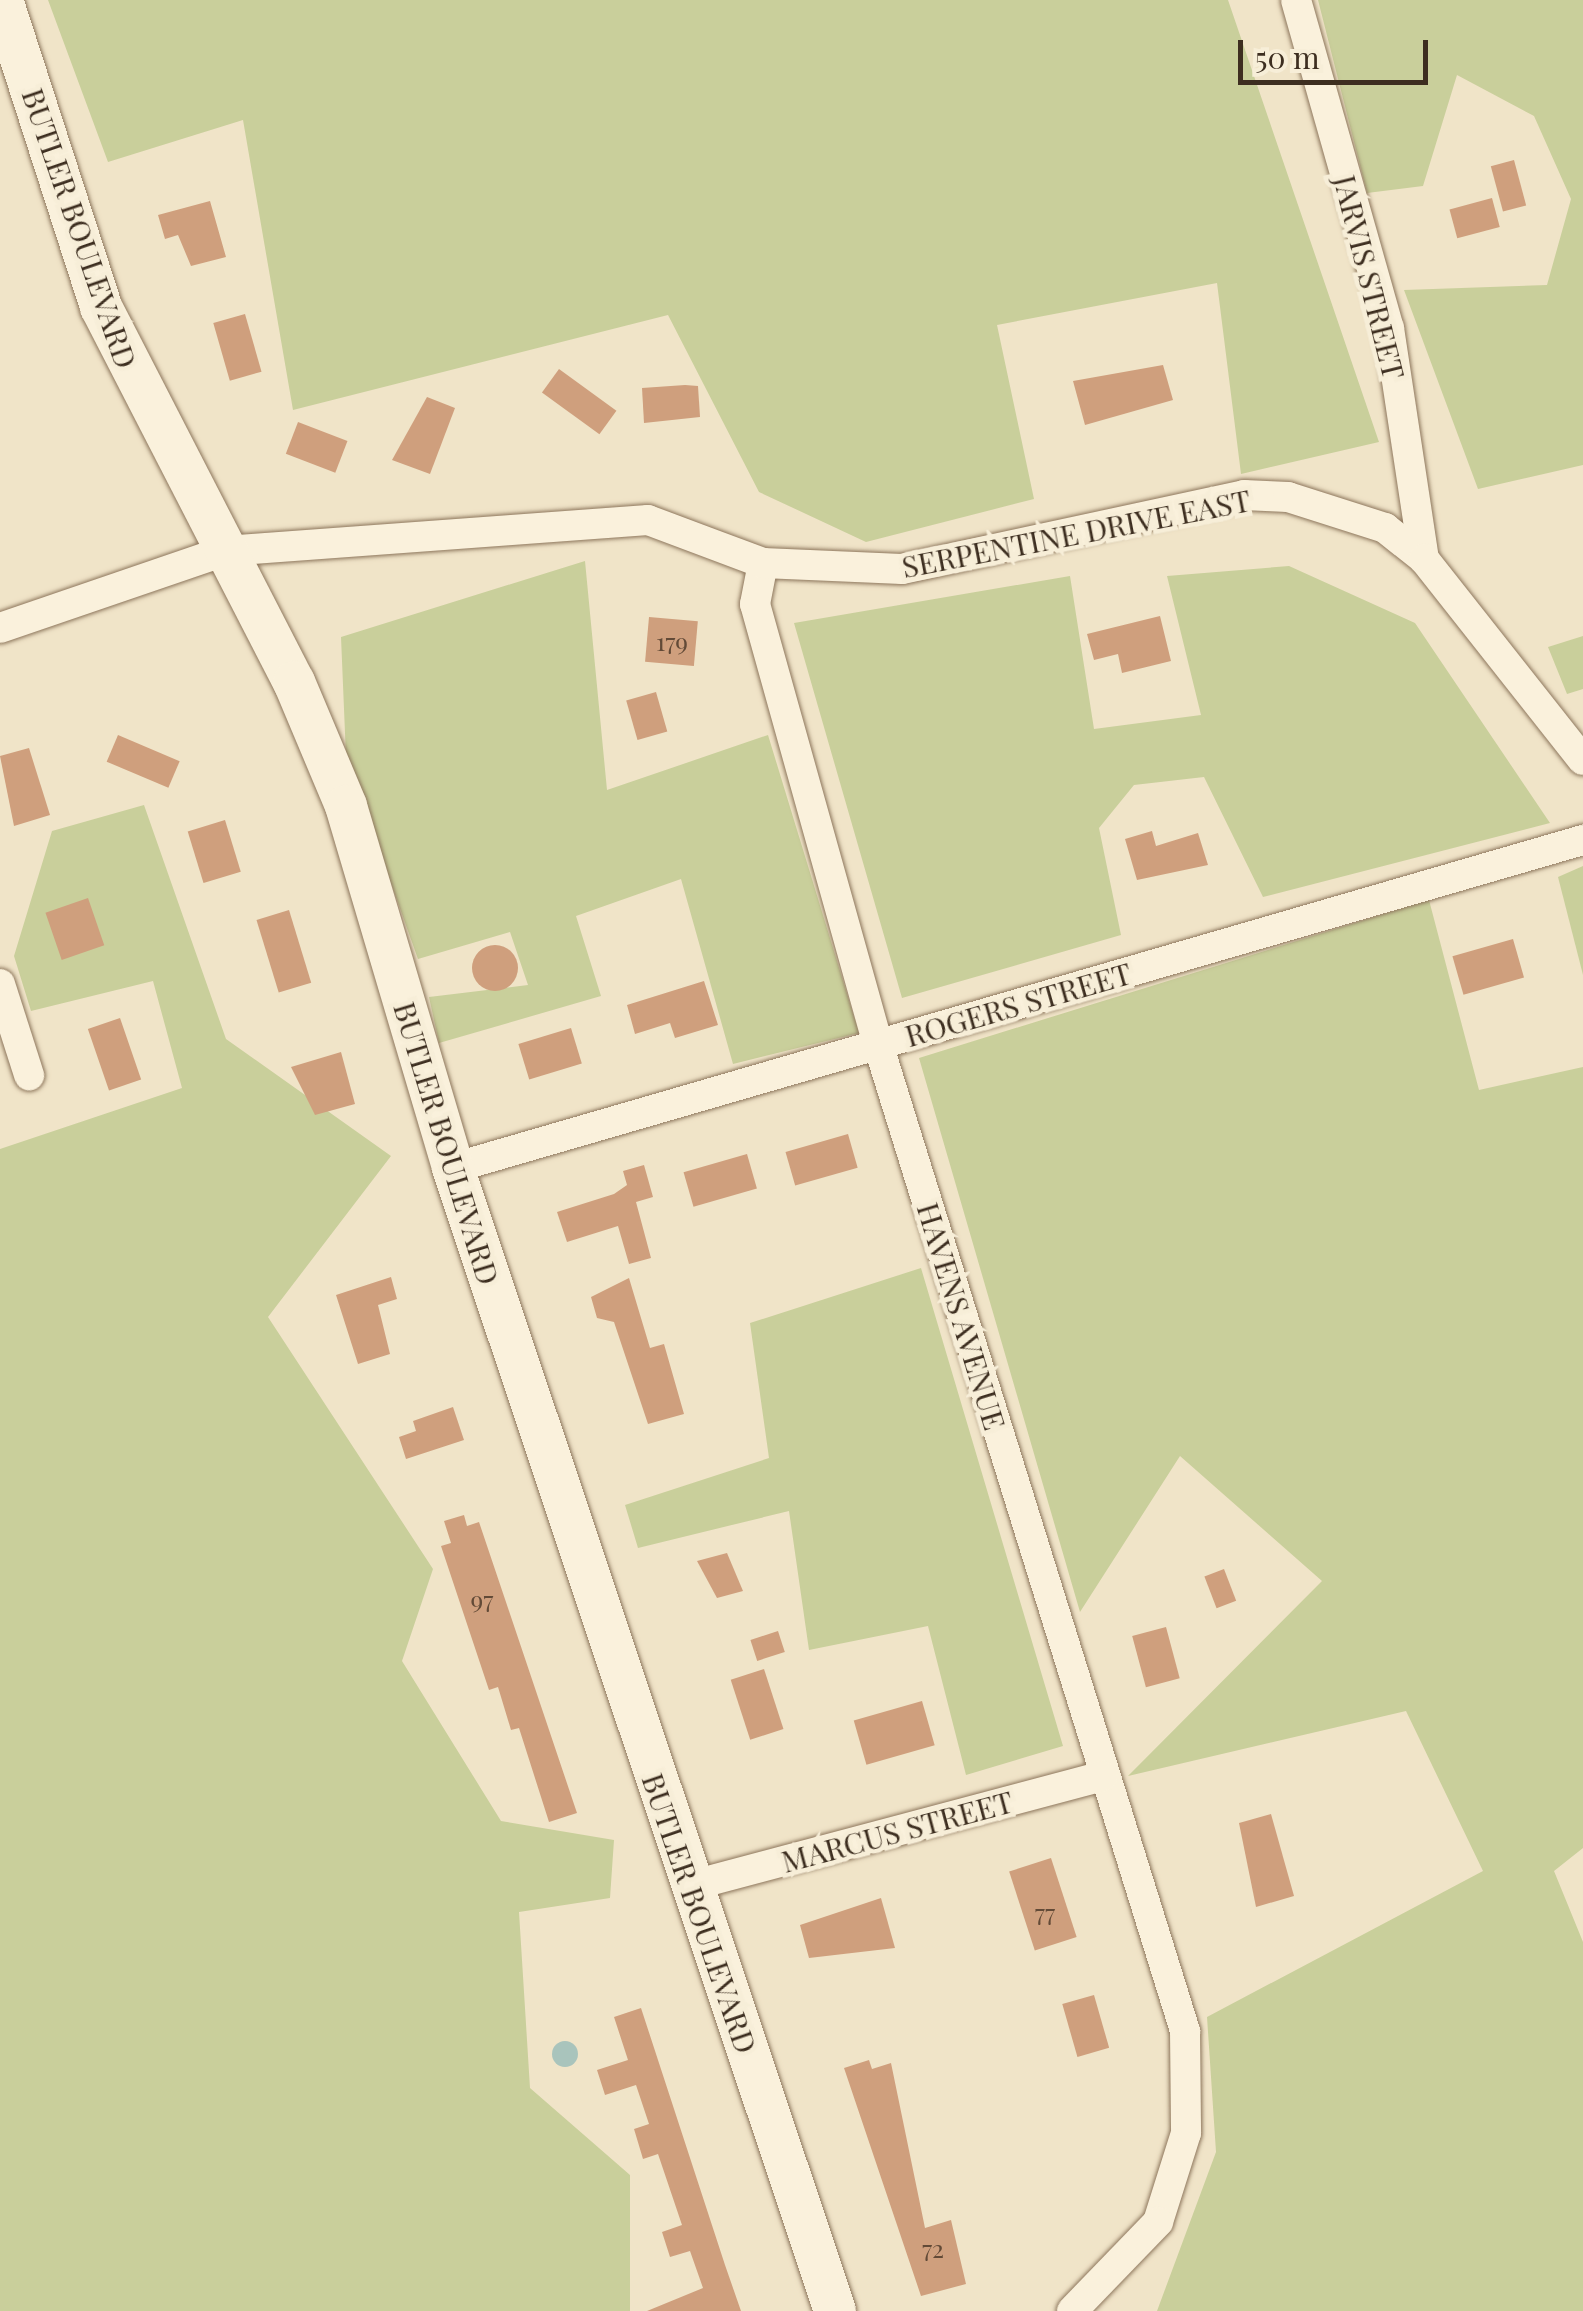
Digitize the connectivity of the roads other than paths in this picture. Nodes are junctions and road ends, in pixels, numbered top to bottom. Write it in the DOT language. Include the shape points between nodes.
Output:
graph roads {
  1 [pos="2,0"];
  2 [pos="1296,0"];
  3 [pos="225,550"];
  4 [pos="1424,559"];
  5 [pos="763,562"];
  6 [pos="0,628"];
  7 [pos="1583,760"];
  8 [pos="1583,840"];
  9 [pos="0,984"];
  10 [pos="878,1044"];
  11 [pos="29,1075"];
  12 [pos="453,1168"];
  13 [pos="1103,1776"];
  14 [pos="690,1886"];
  15 [pos="836,2311"];
  16 [pos="1072,2311"];
  1 -- 3 [label="street, BUTLER BOULEVARD" via="101,307"];
  2 -- 4 [label="street, JARVIS STREET" via="1388,328"];
  3 -- 5 [label="street, SERPENTINE DRIVE EAST" via="648,520"];
  3 -- 6 [label="street, SERPENTINE DRIVE EAST"];
  3 -- 12 [label="street, BUTLER BOULEVARD" via="346,806"];
  4 -- 5 [label="street, SERPENTINE DRIVE EAST" via="1339,508 1244,495 902,569"];
  4 -- 7 [label="street, SERPENTINE DRIVE EAST"];
  5 -- 10 [label="street, HAVENS AVENUE" via="755,604"];
  8 -- 10 [label="street, ROGERS STREET"];
  9 -- 11 [label="street"];
  10 -- 12 [label="street, ROGERS STREET"];
  10 -- 13 [label="street, HAVENS AVENUE"];
  12 -- 14 [label="street, BUTLER BOULEVARD"];
  13 -- 14 [label="street, MARCUS STREET"];
  13 -- 16 [label="street, HAVENS AVENUE" via="1190,2066 1186,2133 1158,2222"];
  14 -- 15 [label="street, BUTLER BOULEVARD"];
}
